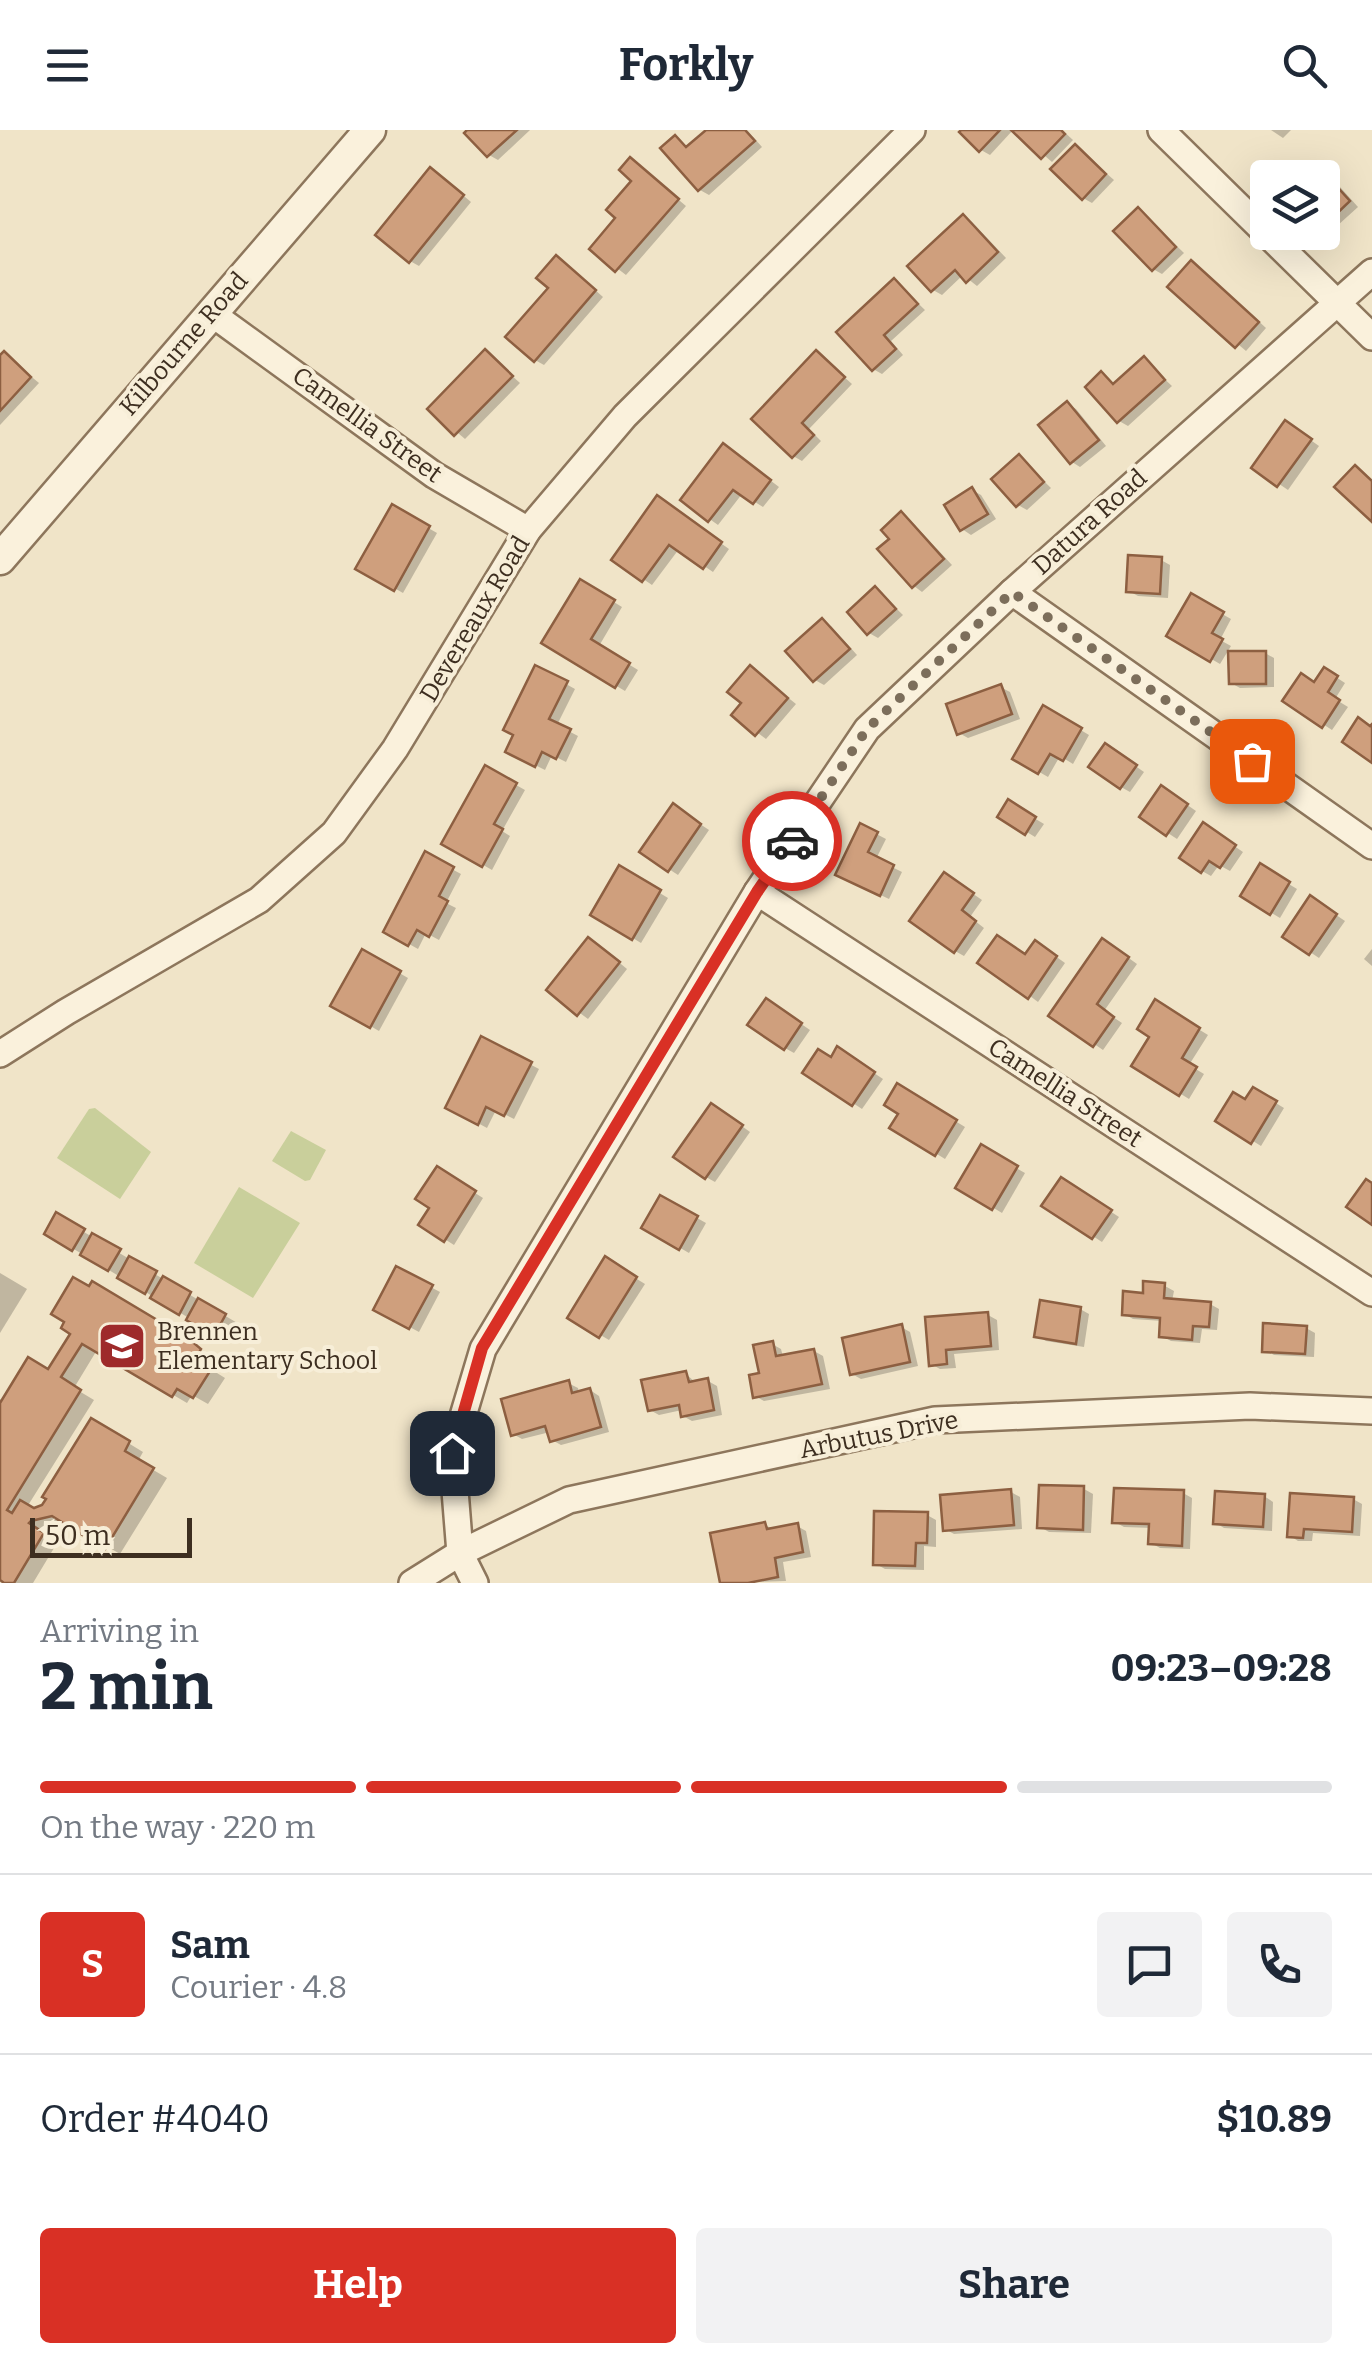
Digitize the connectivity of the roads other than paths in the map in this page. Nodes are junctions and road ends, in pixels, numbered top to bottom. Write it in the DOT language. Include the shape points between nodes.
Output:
graph roads {
  1 [pos="370,130"];
  2 [pos="912,130"];
  3 [pos="1160,130"];
  4 [pos="1372,272"];
  5 [pos="1338,302"];
  6 [pos="211,313"];
  7 [pos="1372,337"];
  8 [pos="528,530"];
  9 [pos="0,559"];
  10 [pos="1012,592"];
  11 [pos="1372,846"];
  12 [pos="757,892"];
  13 [pos="0,1054"];
  14 [pos="1372,1293"];
  15 [pos="1372,1411"];
  16 [pos="460,1553"];
  17 [pos="412,1583"];
  18 [pos="475,1583"];
  1 -- 6 [label="street, Kilbourne Road"];
  2 -- 8 [label="street, Devereaux Road" via="625,416"];
  3 -- 5 [label="street"];
  4 -- 5 [label="street, Datura Road"];
  5 -- 7 [label="street"];
  5 -- 10 [label="street, Datura Road"];
  6 -- 8 [label="street, Camellia Street" via="434,475"];
  6 -- 9 [label="street, Kilbourne Road"];
  8 -- 13 [label="street, Devereaux Road" via="395,749 334,833 259,900"];
  10 -- 11 [label="street"];
  10 -- 12 [label="street, Datura Road" via="867,729"];
  12 -- 14 [label="street, Camellia Street"];
  12 -- 16 [label="street, Datura Road" via="482,1348 452,1453"];
  15 -- 16 [label="street, Arbutus Drive" via="1250,1406 935,1420 569,1500"];
  16 -- 17 [label="street, Arbutus Drive"];
  16 -- 18 [label="street, Datura Road"];
}
